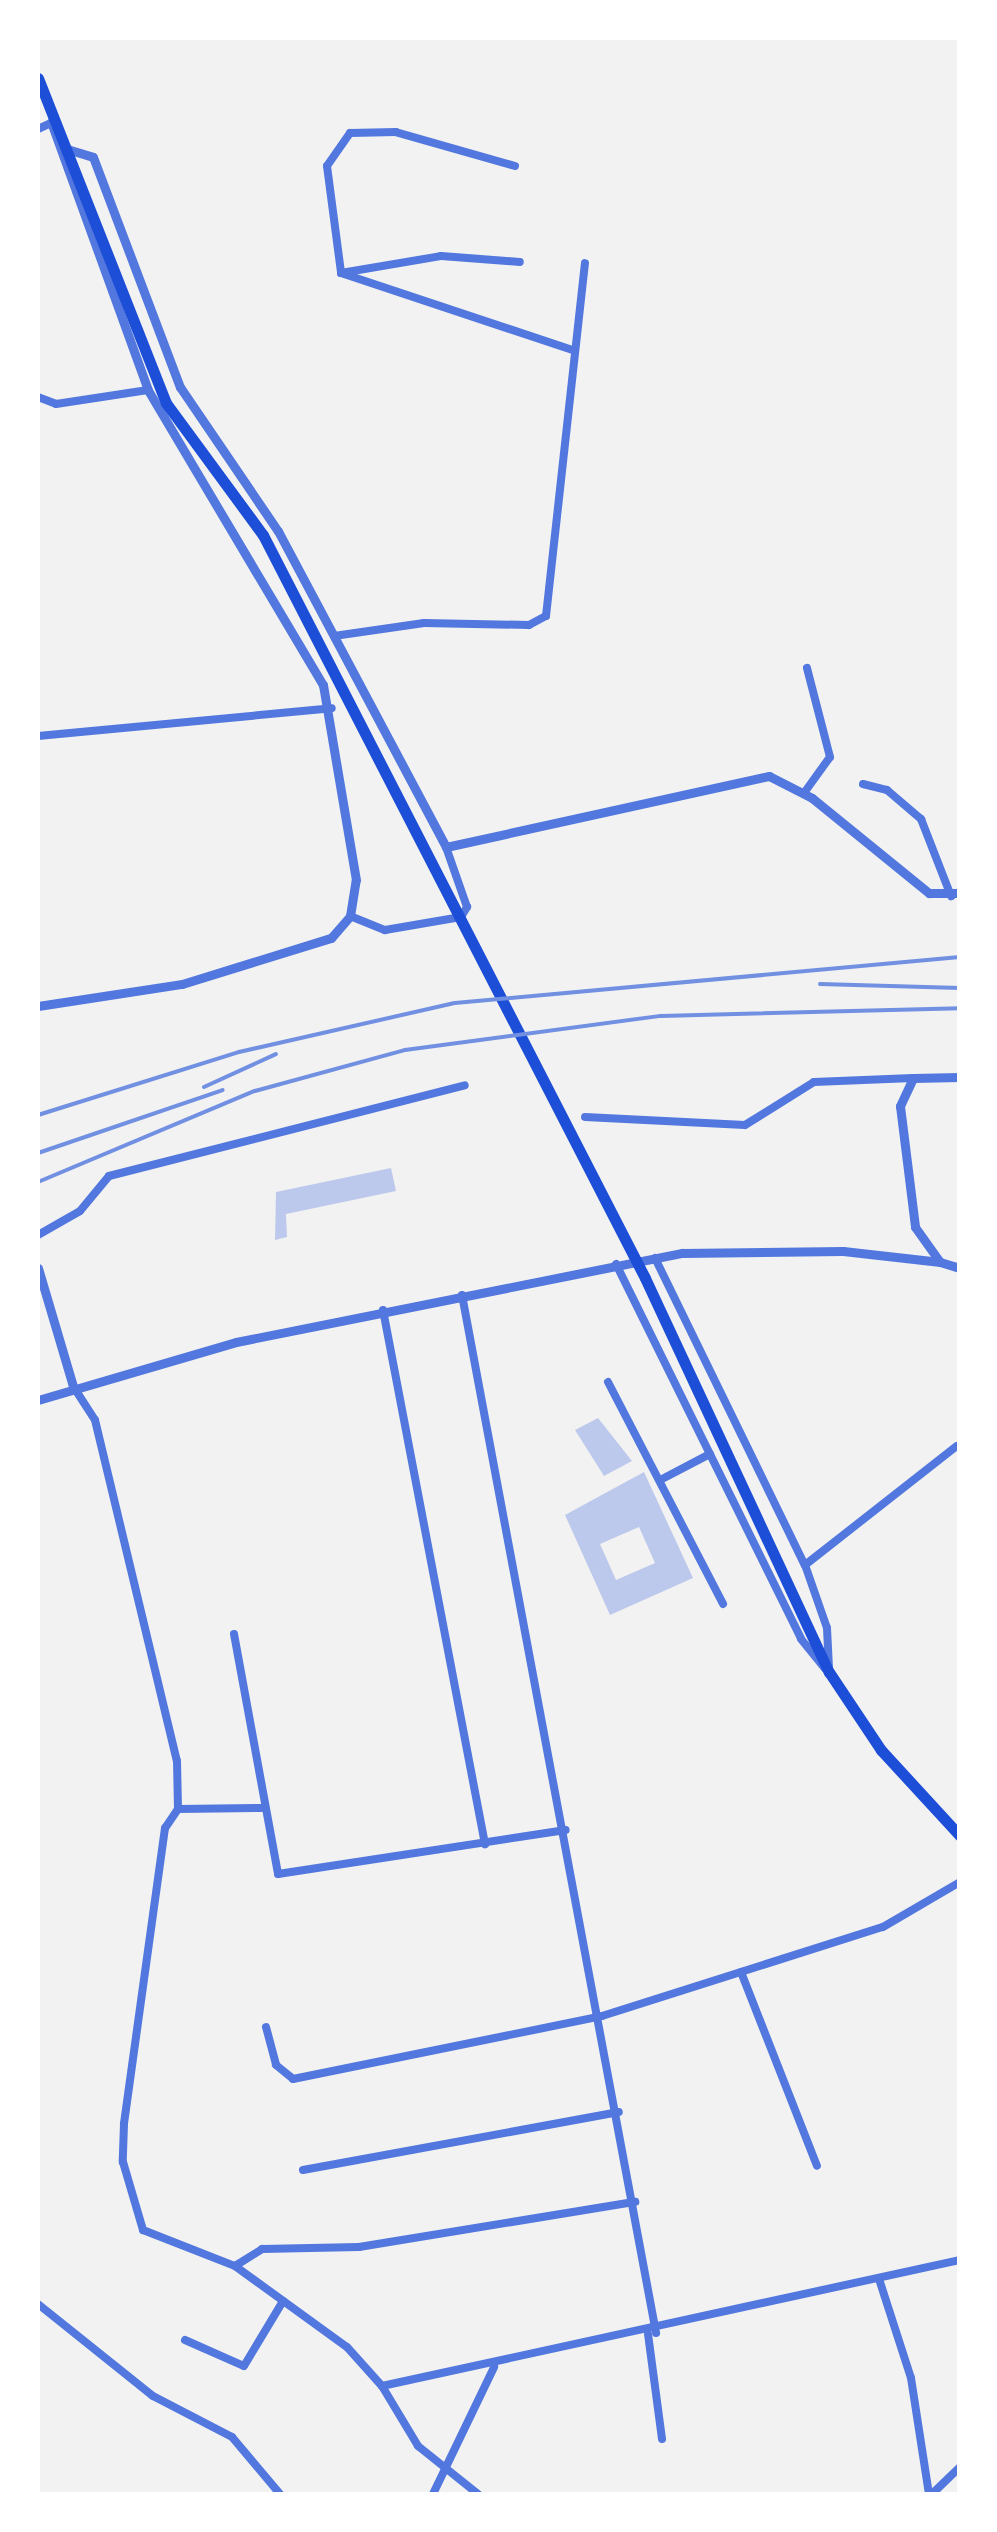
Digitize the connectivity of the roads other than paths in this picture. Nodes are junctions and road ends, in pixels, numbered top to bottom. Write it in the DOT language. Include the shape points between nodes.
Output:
graph roads {
  1 [pos="38,78"];
  2 [pos="48,105"];
  3 [pos="52,122"];
  4 [pos="38,129"];
  5 [pos="67,149"];
  6 [pos="515,166"];
  7 [pos="520,262"];
  8 [pos="586,262"];
  9 [pos="341,273"];
  10 [pos="572,350"];
  11 [pos="148,390"];
  12 [pos="38,397"];
  13 [pos="56,404"];
  14 [pos="38,408"];
  15 [pos="334,636"];
  16 [pos="807,668"];
  17 [pos="332,708"];
  18 [pos="38,736"];
  19 [pos="863,784"];
  20 [pos="804,792"];
  21 [pos="446,847"];
  22 [pos="955,894"];
  23 [pos="350,916"];
  24 [pos="38,1006"];
  25 [pos="960,1076"];
  26 [pos="913,1078"];
  27 [pos="464,1086"];
  28 [pos="585,1117"];
  29 [pos="38,1235"];
  30 [pos="654,1258"];
  31 [pos="940,1262"];
  32 [pos="616,1264"];
  33 [pos="38,1268"];
  34 [pos="960,1268"];
  35 [pos="461,1294"];
  36 [pos="382,1310"];
  37 [pos="608,1382"];
  38 [pos="73,1386"];
  39 [pos="38,1400"];
  40 [pos="958,1446"];
  41 [pos="710,1454"];
  42 [pos="664,1478"];
  43 [pos="805,1565"];
  44 [pos="724,1604"];
  45 [pos="234,1634"];
  46 [pos="829,1672"];
  47 [pos="261,1808"];
  48 [pos="178,1809"];
  49 [pos="566,1830"];
  50 [pos="960,1836"];
  51 [pos="485,1844"];
  52 [pos="960,1882"];
  53 [pos="741,1972"];
  54 [pos="602,2016"];
  55 [pos="266,2027"];
  56 [pos="618,2112"];
  57 [pos="817,2166"];
  58 [pos="303,2170"];
  59 [pos="635,2202"];
  60 [pos="960,2260"];
  61 [pos="235,2266"];
  62 [pos="880,2282"];
  63 [pos="283,2301"];
  64 [pos="38,2304"];
  65 [pos="652,2334"];
  66 [pos="185,2340"];
  67 [pos="494,2368"];
  68 [pos="382,2386"];
  69 [pos="662,2439"];
  70 [pos="960,2467"];
  71 [pos="444,2472"];
  72 [pos="280,2494"];
  73 [pos="433,2494"];
  74 [pos="478,2494"];
  75 [pos="931,2494"];
  1 -- 2 [label="main road"];
  2 -- 3 [label="street"];
  2 -- 5 [label="main road"];
  3 -- 4 [label="street"];
  3 -- 11 [label="street"];
  5 -- 15 [label="street" via="94,157 180,387 278,531"];
  5 -- 46 [label="main road" via="166,404 262,534 638,1264"];
  6 -- 9 [label="street" via="396,132 350,134 327,166"];
  7 -- 9 [label="street" via="441,256"];
  8 -- 10 [label="street"];
  9 -- 10 [label="street"];
  10 -- 15 [label="street" via="546,616 528,624 424,623"];
  11 -- 13 [label="street"];
  11 -- 17 [label="street"];
  12 -- 13 [label="street"];
  13 -- 14 [label="street"];
  15 -- 21 [label="street"];
  16 -- 20 [label="street" via="830,758"];
  17 -- 18 [label="street"];
  17 -- 23 [label="street" via="356,880"];
  19 -- 22 [label="street" via="887,790 921,819"];
  20 -- 21 [label="street" via="748,777"];
  20 -- 22 [label="street" via="930,893"];
  21 -- 23 [label="street" via="467,906 461,917 385,930"];
  23 -- 24 [label="street" via="331,938 182,984"];
  25 -- 26 [label="street"];
  26 -- 28 [label="street" via="814,1082 744,1125"];
  26 -- 31 [label="street" via="900,1106 901,1150 915,1227"];
  27 -- 29 [label="street" via="108,1176 80,1211"];
  30 -- 31 [label="street" via="843,1251"];
  30 -- 32 [label="street"];
  30 -- 43 [label="street"];
  31 -- 34 [label="street"];
  32 -- 35 [label="street"];
  32 -- 41 [label="street"];
  33 -- 38 [label="street"];
  35 -- 36 [label="street"];
  35 -- 49 [label="street"];
  36 -- 38 [label="street"];
  36 -- 51 [label="street"];
  37 -- 42 [label="street"];
  38 -- 39 [label="street"];
  38 -- 48 [label="street" via="95,1420 149,1624"];
  40 -- 43 [label="street"];
  41 -- 42 [label="street"];
  41 -- 46 [label="street" via="801,1640"];
  42 -- 44 [label="street"];
  43 -- 46 [label="street" via="827,1628"];
  45 -- 47 [label="street"];
  46 -- 50 [label="main road" via="881,1750"];
  47 -- 48 [label="street"];
  47 -- 51 [label="street" via="284,1876"];
  48 -- 61 [label="street" via="165,1828 124,2162 143,2230"];
  49 -- 51 [label="street"];
  49 -- 54 [label="street"];
  52 -- 53 [label="street" via="883,1927"];
  53 -- 54 [label="street"];
  53 -- 57 [label="street"];
  54 -- 55 [label="street" via="294,2079 276,2064"];
  54 -- 56 [label="street"];
  56 -- 58 [label="street"];
  56 -- 59 [label="street"];
  59 -- 61 [label="street" via="359,2247 262,2248"];
  59 -- 65 [label="street"];
  60 -- 62 [label="street"];
  61 -- 63 [label="street"];
  62 -- 65 [label="street"];
  62 -- 75 [label="street" via="911,2378"];
  63 -- 66 [label="street" via="244,2366"];
  63 -- 68 [label="street"];
  64 -- 72 [label="street" via="154,2396 232,2437"];
  65 -- 67 [label="street"];
  65 -- 69 [label="street"];
  67 -- 68 [label="street"];
  67 -- 71 [label="street"];
  68 -- 71 [label="street"];
  70 -- 75 [label="street"];
  71 -- 73 [label="street"];
  71 -- 74 [label="street"];
}
